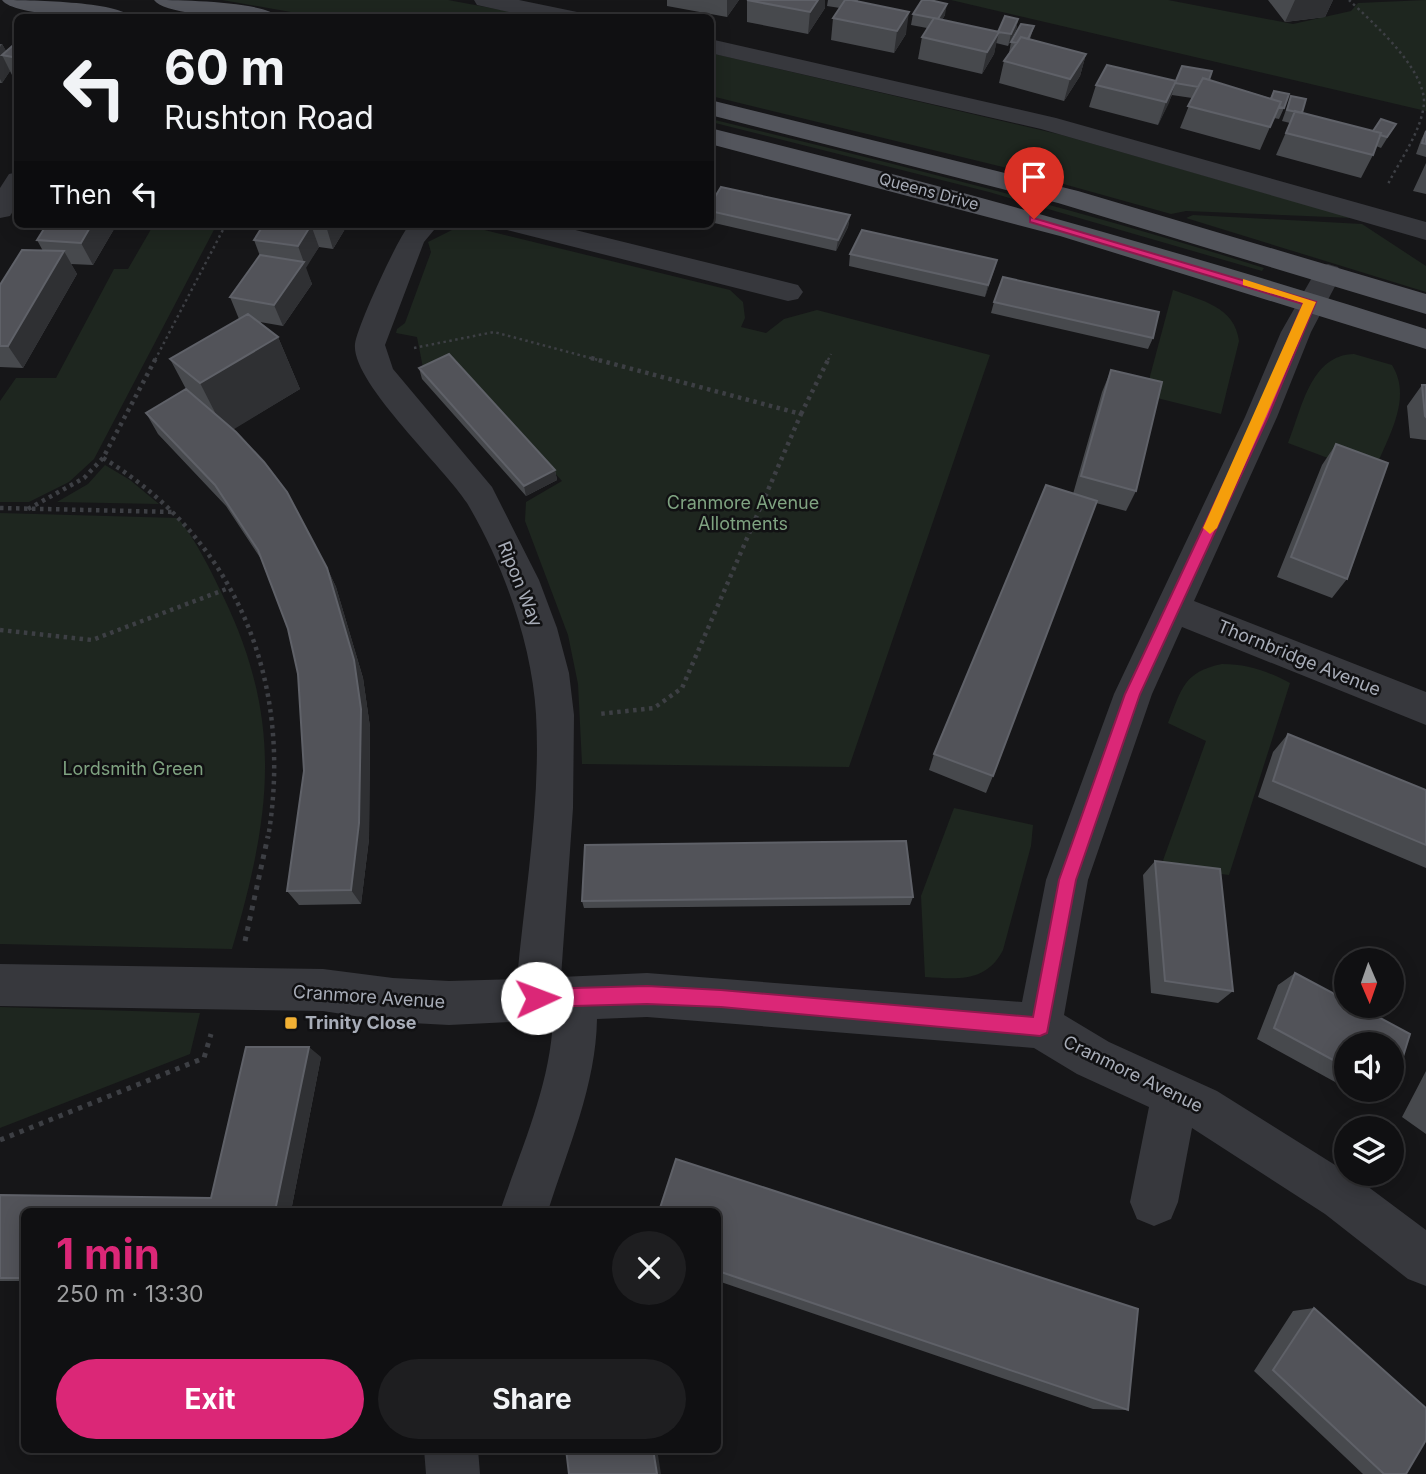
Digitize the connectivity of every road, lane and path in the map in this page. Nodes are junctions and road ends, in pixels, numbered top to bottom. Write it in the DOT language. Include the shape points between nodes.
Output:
graph roads {
  1 [pos="13,0"];
  2 [pos="165,0"];
  3 [pos="485,0"];
  4 [pos="1349,0"];
  5 [pos="97,14"];
  6 [pos="245,14"];
  7 [pos="554,14"];
  8 [pos="714,47"];
  9 [pos="714,108"];
  10 [pos="714,137"];
  11 [pos="14,187"];
  12 [pos="0,210"];
  13 [pos="1374,215"];
  14 [pos="224,228"];
  15 [pos="421,228"];
  16 [pos="533,228"];
  17 [pos="1426,230"];
  18 [pos="1328,273"];
  19 [pos="788,292"];
  20 [pos="1310,302"];
  21 [pos="1426,304"];
  22 [pos="1426,340"];
  23 [pos="831,354"];
  24 [pos="373,358"];
  25 [pos="801,414"];
  26 [pos="103,458"];
  27 [pos="0,508"];
  28 [pos="28,509"];
  29 [pos="175,512"];
  30 [pos="229,588"];
  31 [pos="1173,608"];
  32 [pos="0,630"];
  33 [pos="1426,709"];
  34 [pos="555,715"];
  35 [pos="0,985"];
  36 [pos="223,991"];
  37 [pos="557,998"];
  38 [pos="1040,1026"];
  39 [pos="1175,1095"];
  40 [pos="0,1140"];
  41 [pos="1154,1202"];
  42 [pos="525,1208"];
  43 [pos="1426,1261"];
  44 [pos="451,1453"];
  45 [pos="453,1474"];
  1 -- 5 [label="main road"];
  2 -- 6 [label="main road"];
  3 -- 7 [label="street"];
  4 -- 13 [label="path" via="1410,64 1424,90 1416,126"];
  8 -- 13 [label="street" via="1033,120"];
  9 -- 18 [label="main road, Queens Drive" via="1068,197"];
  10 -- 20 [label="main road, Queens Drive" via="996,209"];
  11 -- 12 [label="street"];
  13 -- 17 [label="street"];
  14 -- 26 [label="path"];
  15 -- 24 [label="street" via="411,239 376,326 370,345"];
  16 -- 19 [label="street"];
  18 -- 20 [label="street"];
  18 -- 21 [label="main road, Queens Drive"];
  20 -- 22 [label="main road, Queens Drive"];
  20 -- 31 [label="street"];
  23 -- 25 [label="path"];
  24 -- 25 [label="path" via="494,332"];
  24 -- 34 [label="street, Ripon Way" via="388,384 480,496 499,532 539,628"];
  25 -- 34 [label="path" via="682,688 660,708 645,712"];
  26 -- 28 [label="path" via="84,478"];
  26 -- 29 [label="path" via="127,470 168,501"];
  27 -- 28 [label="path"];
  28 -- 29 [label="path"];
  29 -- 30 [label="path"];
  30 -- 32 [label="path" via="92,640"];
  30 -- 36 [label="path" via="265,684 275,756 271,823 260,881 241,955"];
  31 -- 33 [label="street, Thornbridge Avenue"];
  31 -- 38 [label="street" via="1133,694 1071,868"];
  34 -- 37 [label="street, Ripon Way"];
  35 -- 36 [label="street, Cranmore Avenue"];
  36 -- 37 [label="street, Cranmore Avenue" via="323,990 449,1003"];
  36 -- 40 [label="path" via="204,1058"];
  37 -- 38 [label="street, Cranmore Avenue" via="721,999"];
  37 -- 42 [label="street" via="574,1051"];
  38 -- 39 [label="street, Cranmore Avenue" via="1093,1058"];
  39 -- 41 [label="street"];
  39 -- 43 [label="street, Cranmore Avenue" via="1274,1152"];
  44 -- 45 [label="street"];
}
